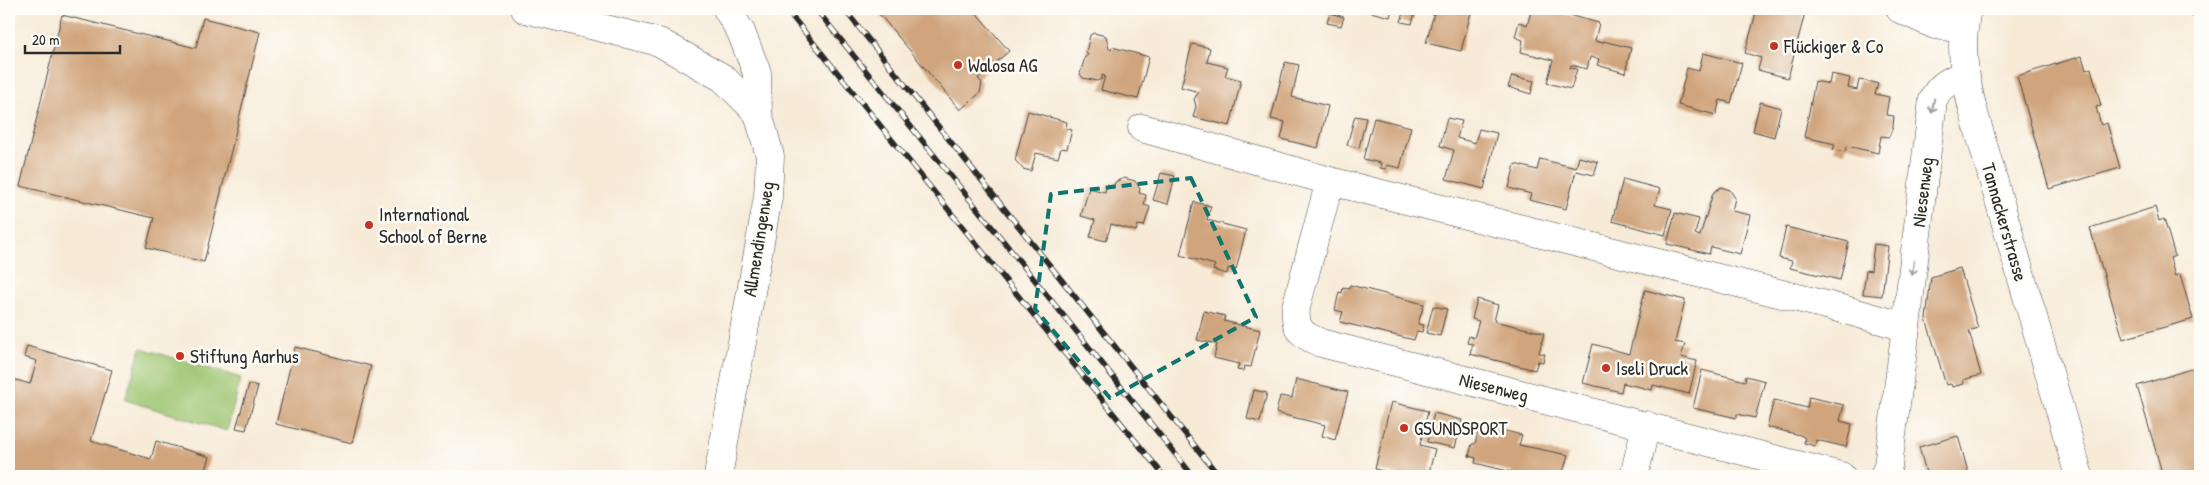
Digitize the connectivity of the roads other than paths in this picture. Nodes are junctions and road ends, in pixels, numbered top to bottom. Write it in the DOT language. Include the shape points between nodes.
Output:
graph roads {
  1 [pos="525,9"];
  2 [pos="727,9"];
  3 [pos="1900,9"];
  4 [pos="1965,19"];
  5 [pos="1964,74"];
  6 [pos="758,113"];
  7 [pos="1142,128"];
  8 [pos="1330,181"];
  9 [pos="1906,327"];
  10 [pos="1646,425"];
  11 [pos="1761,466"];
  12 [pos="718,476"];
  13 [pos="1634,476"];
  14 [pos="1841,476"];
  15 [pos="1884,476"];
  16 [pos="2079,476"];
  1 -- 6 [label="street" via="659,42 723,78"];
  2 -- 6 [label="street, Allmendingenweg" via="741,32 757,73"];
  3 -- 4 [label="street, Tannackerstrasse" via="1935,25"];
  4 -- 5 [label="street, Tannackerstrasse"];
  5 -- 9 [label="street, Niesenweg, one-way" via="1945,83 1933,100"];
  5 -- 16 [label="street, Tannackerstrasse"];
  6 -- 12 [label="street, Allmendingenweg" via="770,156 768,197"];
  7 -- 8 [label="street"];
  8 -- 9 [label="street"];
  8 -- 10 [label="street, Niesenweg" via="1296,307 1298,329 1308,338"];
  9 -- 15 [label="street, Niesenweg"];
  10 -- 11 [label="street, Niesenweg"];
  10 -- 13 [label="street"];
  11 -- 14 [label="street, Niesenweg"];
}
